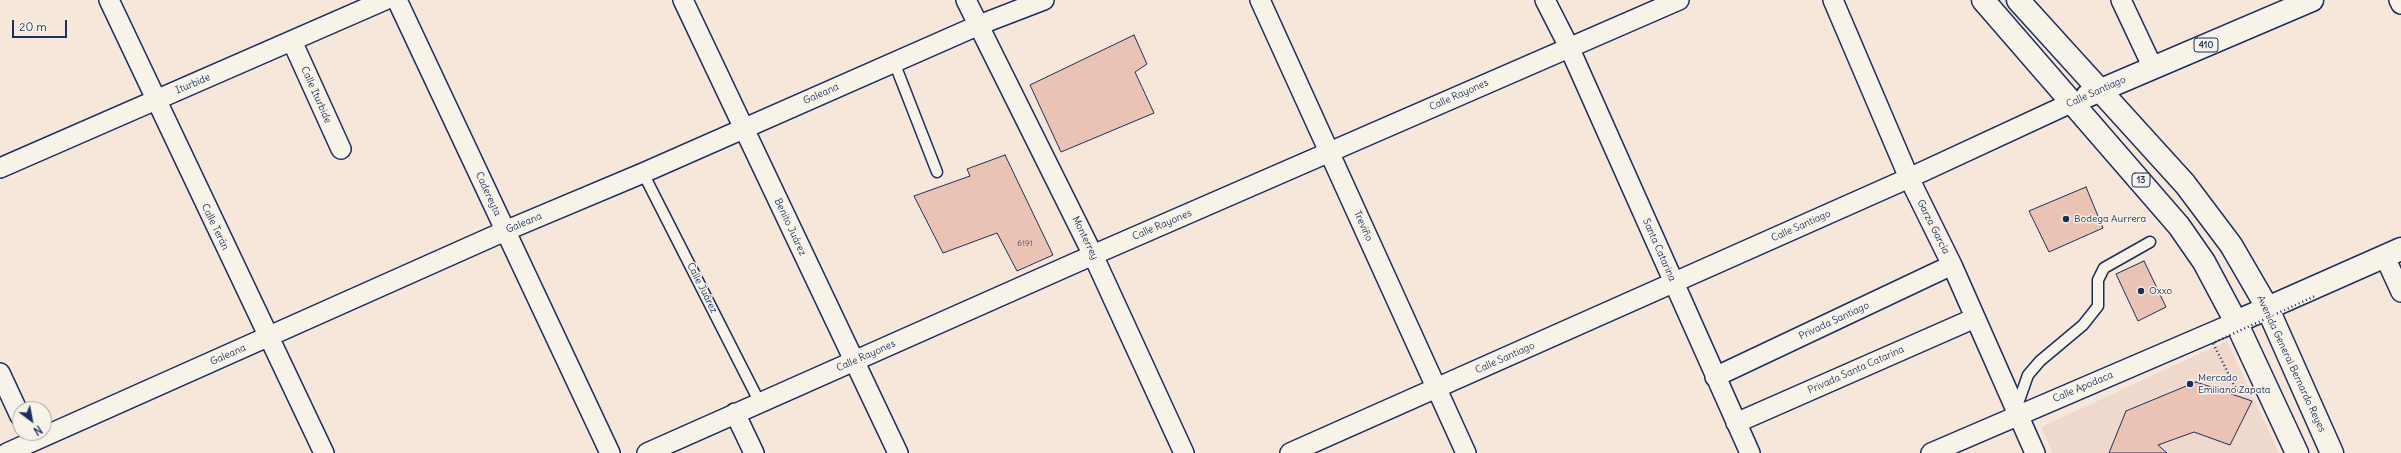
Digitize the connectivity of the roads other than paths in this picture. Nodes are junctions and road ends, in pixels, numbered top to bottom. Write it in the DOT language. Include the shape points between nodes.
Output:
graph roads {
  1 [pos="108,0"];
  2 [pos="385,0"];
  3 [pos="397,0"];
  4 [pos="683,0"];
  5 [pos="966,0"];
  6 [pos="1044,0"];
  7 [pos="1260,0"];
  8 [pos="1545,0"];
  9 [pos="1679,0"];
  10 [pos="1833,0"];
  11 [pos="1983,0"];
  12 [pos="2018,0"];
  13 [pos="2120,0"];
  14 [pos="2312,0"];
  15 [pos="2399,0"];
  16 [pos="2401,4"];
  17 [pos="979,25"];
  18 [pos="292,41"];
  19 [pos="1569,47"];
  20 [pos="894,62"];
  21 [pos="2153,68"];
  22 [pos="2100,90"];
  23 [pos="155,101"];
  24 [pos="2073,102"];
  25 [pos="744,129"];
  26 [pos="341,148"];
  27 [pos="1329,152"];
  28 [pos="0,168"];
  29 [pos="937,172"];
  30 [pos="643,173"];
  31 [pos="1909,178"];
  32 [pos="505,231"];
  33 [pos="2150,242"];
  34 [pos="2393,253"];
  35 [pos="1093,254"];
  36 [pos="1952,265"];
  37 [pos="1674,282"];
  38 [pos="2401,292"];
  39 [pos="2267,307"];
  40 [pos="1975,318"];
  41 [pos="2236,322"];
  42 [pos="268,337"];
  43 [pos="854,362"];
  44 [pos="0,373"];
  45 [pos="1716,377"];
  46 [pos="1437,389"];
  47 [pos="13,401"];
  48 [pos="760,402"];
  49 [pos="735,413"];
  50 [pos="2016,413"];
  51 [pos="1736,423"];
  52 [pos="33,443"];
  53 [pos="7,453"];
  54 [pos="324,453"];
  55 [pos="610,453"];
  56 [pos="647,453"];
  57 [pos="754,453"];
  58 [pos="898,453"];
  59 [pos="1184,453"];
  60 [pos="1290,453"];
  61 [pos="1466,453"];
  62 [pos="1750,453"];
  63 [pos="1931,453"];
  64 [pos="2035,453"];
  65 [pos="2297,453"];
  66 [pos="2332,453"];
  1 -- 23 [label="street, Calle Terán"];
  2 -- 18 [label="street, Iturbide"];
  3 -- 32 [label="street, Cadereyta"];
  4 -- 25 [label="street, Benito Juárez"];
  5 -- 17 [label="street, Monterrey"];
  6 -- 17 [label="street, Galeana"];
  7 -- 27 [label="street, Treviño"];
  8 -- 19 [label="street, Santa Catarina"];
  9 -- 19 [label="street, Calle Rayones"];
  10 -- 31 [label="street, Garza García"];
  11 -- 24 [label="main road, 13"];
  12 -- 22 [label="main road, Avenida General Bernardo Reyes"];
  13 -- 21 [label="street"];
  14 -- 21 [label="main road, Calle Santiago / 410"];
  15 -- 16 [label="street"];
  17 -- 20 [label="street, Galeana"];
  17 -- 35 [label="street, Monterrey"];
  18 -- 23 [label="street, Iturbide"];
  18 -- 26 [label="street, Calle Iturbide"];
  19 -- 27 [label="street, Calle Rayones"];
  19 -- 37 [label="street, Santa Catarina"];
  20 -- 25 [label="street, Galeana"];
  20 -- 29 [label="lane"];
  21 -- 22 [label="main road, Calle Santiago / 410"];
  22 -- 24 [label="main road, Calle Santiago / 410"];
  22 -- 39 [label="main road, Avenida General Bernardo Reyes" via="2185,184 2231,245"];
  23 -- 28 [label="street, Iturbide"];
  23 -- 42 [label="street, Calle Terán"];
  24 -- 31 [label="street, Calle Santiago"];
  24 -- 41 [label="main road, 13" via="2179,226 2204,262"];
  25 -- 30 [label="street, Galeana"];
  25 -- 43 [label="street, Benito Juárez"];
  27 -- 35 [label="street, Calle Rayones"];
  27 -- 46 [label="street, Treviño"];
  30 -- 32 [label="street, Galeana"];
  30 -- 48 [label="lane, Calle Juárez"];
  31 -- 36 [label="street, Garza García"];
  31 -- 37 [label="street, Calle Santiago"];
  32 -- 42 [label="street, Galeana"];
  32 -- 55 [label="street, Cadereyta"];
  33 -- 50 [label="lane" via="2104,268 2098,280 2098,306 2083,325 2040,361 2028,375"];
  34 -- 38 [label="street"];
  34 -- 39 [label="main road"];
  35 -- 43 [label="street, Calle Rayones"];
  35 -- 59 [label="street, Monterrey"];
  36 -- 40 [label="street, Garza García"];
  36 -- 45 [label="street, Privada Santiago"];
  37 -- 45 [label="street, Santa Catarina"];
  37 -- 46 [label="street, Calle Santiago"];
  39 -- 41 [label="main road"];
  39 -- 66 [label="main road, Avenida General Bernardo Reyes"];
  40 -- 50 [label="street, Garza García"];
  40 -- 51 [label="street, Privada Santa Catarina"];
  41 -- 50 [label="street, Calle Apodaca"];
  41 -- 65 [label="main road, 13"];
  42 -- 52 [label="street, Galeana"];
  42 -- 54 [label="street, Calle Terán"];
  43 -- 48 [label="street, Calle Rayones"];
  43 -- 58 [label="street, Benito Juárez"];
  44 -- 47 [label="street"];
  45 -- 51 [label="street, Santa Catarina"];
  46 -- 60 [label="street, Calle Santiago"];
  46 -- 61 [label="street, Treviño"];
  48 -- 49 [label="street, Calle Rayones"];
  49 -- 56 [label="street, Calle Rayones"];
  49 -- 57 [label="street"];
  50 -- 63 [label="street, Calle Apodaca"];
  50 -- 64 [label="street, Garza García"];
  51 -- 62 [label="street, Santa Catarina"];
  52 -- 53 [label="street, Galeana"];
}
